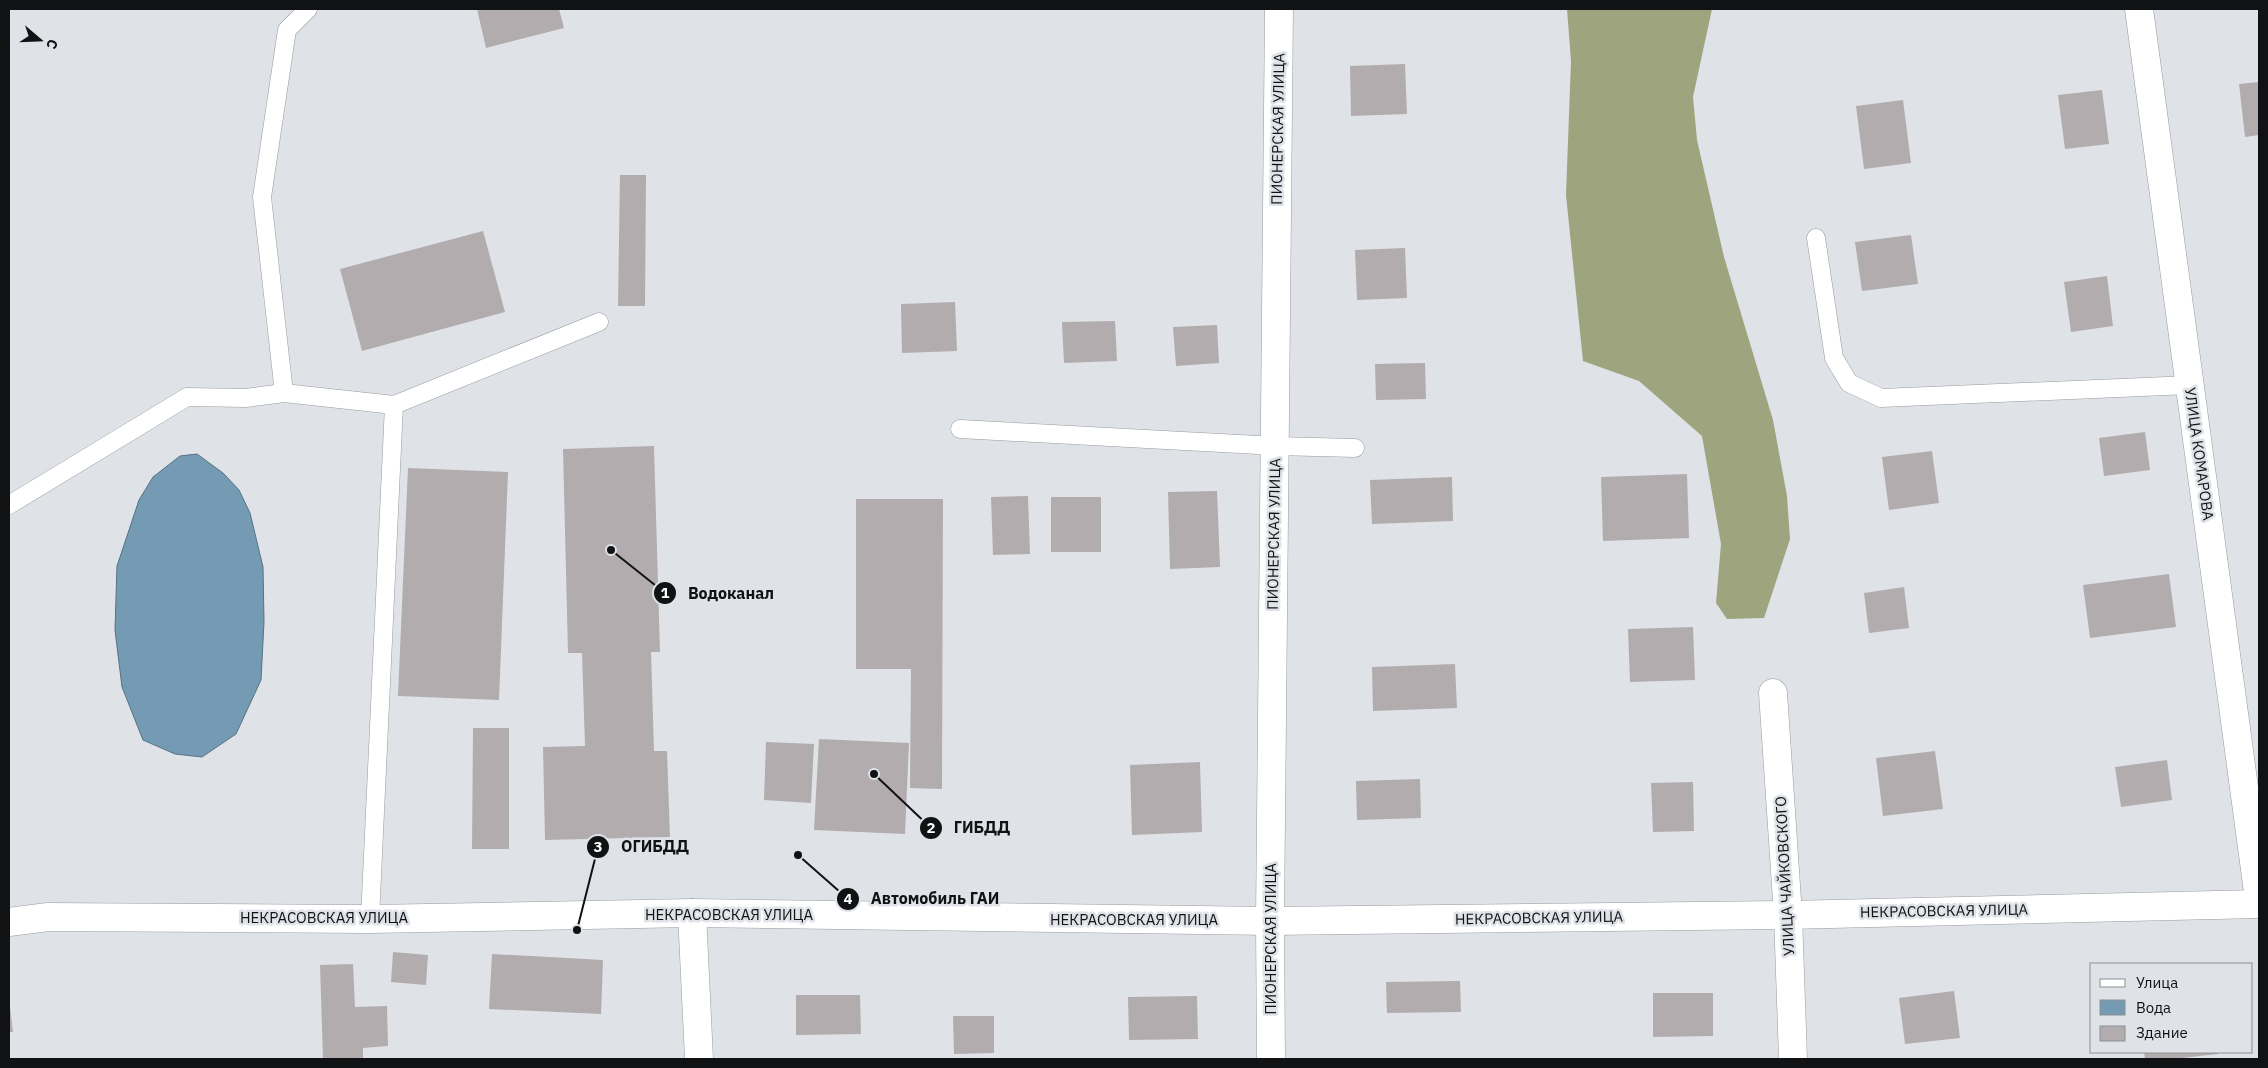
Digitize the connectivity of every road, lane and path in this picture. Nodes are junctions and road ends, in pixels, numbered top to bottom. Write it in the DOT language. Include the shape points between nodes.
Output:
graph roads {
  1 [pos="308,9"];
  2 [pos="1279,9"];
  3 [pos="2140,9"];
  4 [pos="1816,238"];
  5 [pos="599,322"];
  6 [pos="2190,385"];
  7 [pos="284,393"];
  8 [pos="394,405"];
  9 [pos="960,429"];
  10 [pos="1274,446"];
  11 [pos="1355,448"];
  12 [pos="9,506"];
  13 [pos="1774,693"];
  14 [pos="2259,900"];
  15 [pos="2259,904"];
  16 [pos="692,914"];
  17 [pos="1788,915"];
  18 [pos="370,918"];
  19 [pos="1270,921"];
  20 [pos="9,922"];
  21 [pos="699,1059"];
  22 [pos="1271,1059"];
  23 [pos="1793,1059"];
  1 -- 7 [label="lane" via="287,30 262,197"];
  2 -- 10 [label="street, ПИОНЕРСКАЯ УЛИЦА"];
  3 -- 6 [label="street, УЛИЦА КОМАРОВА"];
  4 -- 6 [label="lane" via="1834,358 1849,383 1881,398"];
  5 -- 8 [label="lane"];
  6 -- 14 [label="street, УЛИЦА КОМАРОВА"];
  7 -- 8 [label="lane"];
  7 -- 12 [label="lane" via="246,398 187,397"];
  8 -- 18 [label="lane"];
  9 -- 10 [label="lane"];
  10 -- 11 [label="lane"];
  10 -- 19 [label="street, ПИОНЕРСКАЯ УЛИЦА"];
  13 -- 17 [label="street, УЛИЦА ЧАЙКОВСКОГО"];
  15 -- 17 [label="street, НЕКРАСОВСКАЯ УЛИЦА"];
  16 -- 18 [label="street, НЕКРАСОВСКАЯ УЛИЦА"];
  16 -- 19 [label="street, НЕКРАСОВСКАЯ УЛИЦА"];
  16 -- 21 [label="street"];
  17 -- 19 [label="street, НЕКРАСОВСКАЯ УЛИЦА"];
  17 -- 23 [label="street, УЛИЦА ЧАЙКОВСКОГО"];
  18 -- 20 [label="street, НЕКРАСОВСКАЯ УЛИЦА" via="48,917"];
  19 -- 22 [label="street, ПИОНЕРСКАЯ УЛИЦА"];
}
